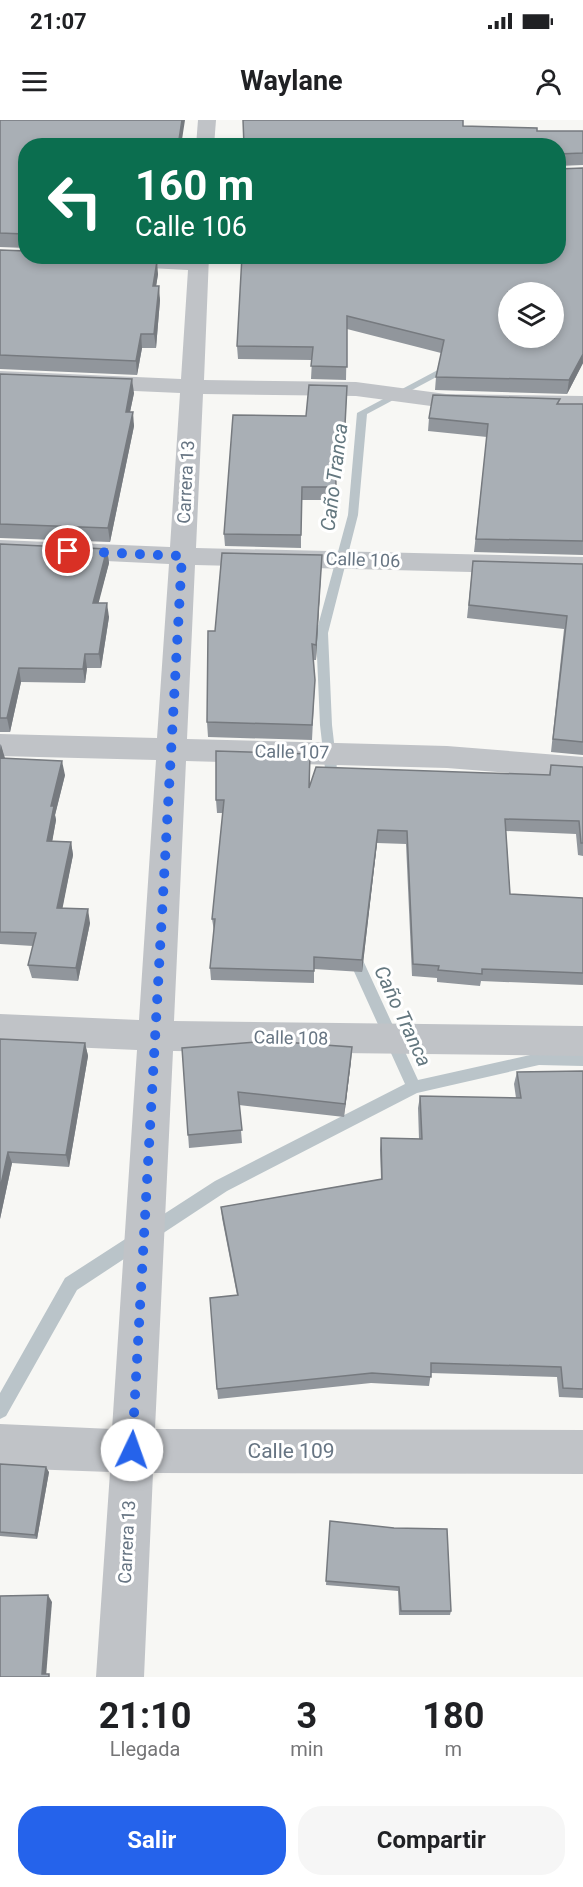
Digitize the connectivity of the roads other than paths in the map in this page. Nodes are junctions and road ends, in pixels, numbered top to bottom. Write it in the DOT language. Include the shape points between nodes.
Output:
graph roads {
  1 [pos="207,120"];
  2 [pos="206,138"];
  3 [pos="199,264"];
  4 [pos="0,378"];
  5 [pos="192,387"];
  6 [pos="583,403"];
  7 [pos="0,548"];
  8 [pos="182,556"];
  9 [pos="583,566"];
  10 [pos="0,745"];
  11 [pos="171,749"];
  12 [pos="583,768"];
  13 [pos="0,1029"];
  14 [pos="155,1036"];
  15 [pos="583,1041"];
  16 [pos="11,1447"];
  17 [pos="132,1450"];
  18 [pos="583,1452"];
  19 [pos="120,1677"];
  1 -- 2 [label="street"];
  3 -- 5 [label="street, Carrera 13"];
  4 -- 5 [label="street"];
  5 -- 6 [label="street" via="356,389 446,401"];
  5 -- 8 [label="street, Carrera 13"];
  7 -- 8 [label="street, Calle 106"];
  8 -- 9 [label="street, Calle 106"];
  8 -- 11 [label="street, Carrera 13"];
  10 -- 11 [label="street, Calle 107"];
  11 -- 12 [label="street, Calle 107" via="447,757"];
  11 -- 14 [label="street, Carrera 13"];
  13 -- 14 [label="street, Calle 108"];
  14 -- 15 [label="street, Calle 108"];
  14 -- 17 [label="street, Carrera 13"];
  16 -- 17 [label="street, Calle 109"];
  17 -- 18 [label="street, Calle 109"];
  17 -- 19 [label="street, Carrera 13"];
}
